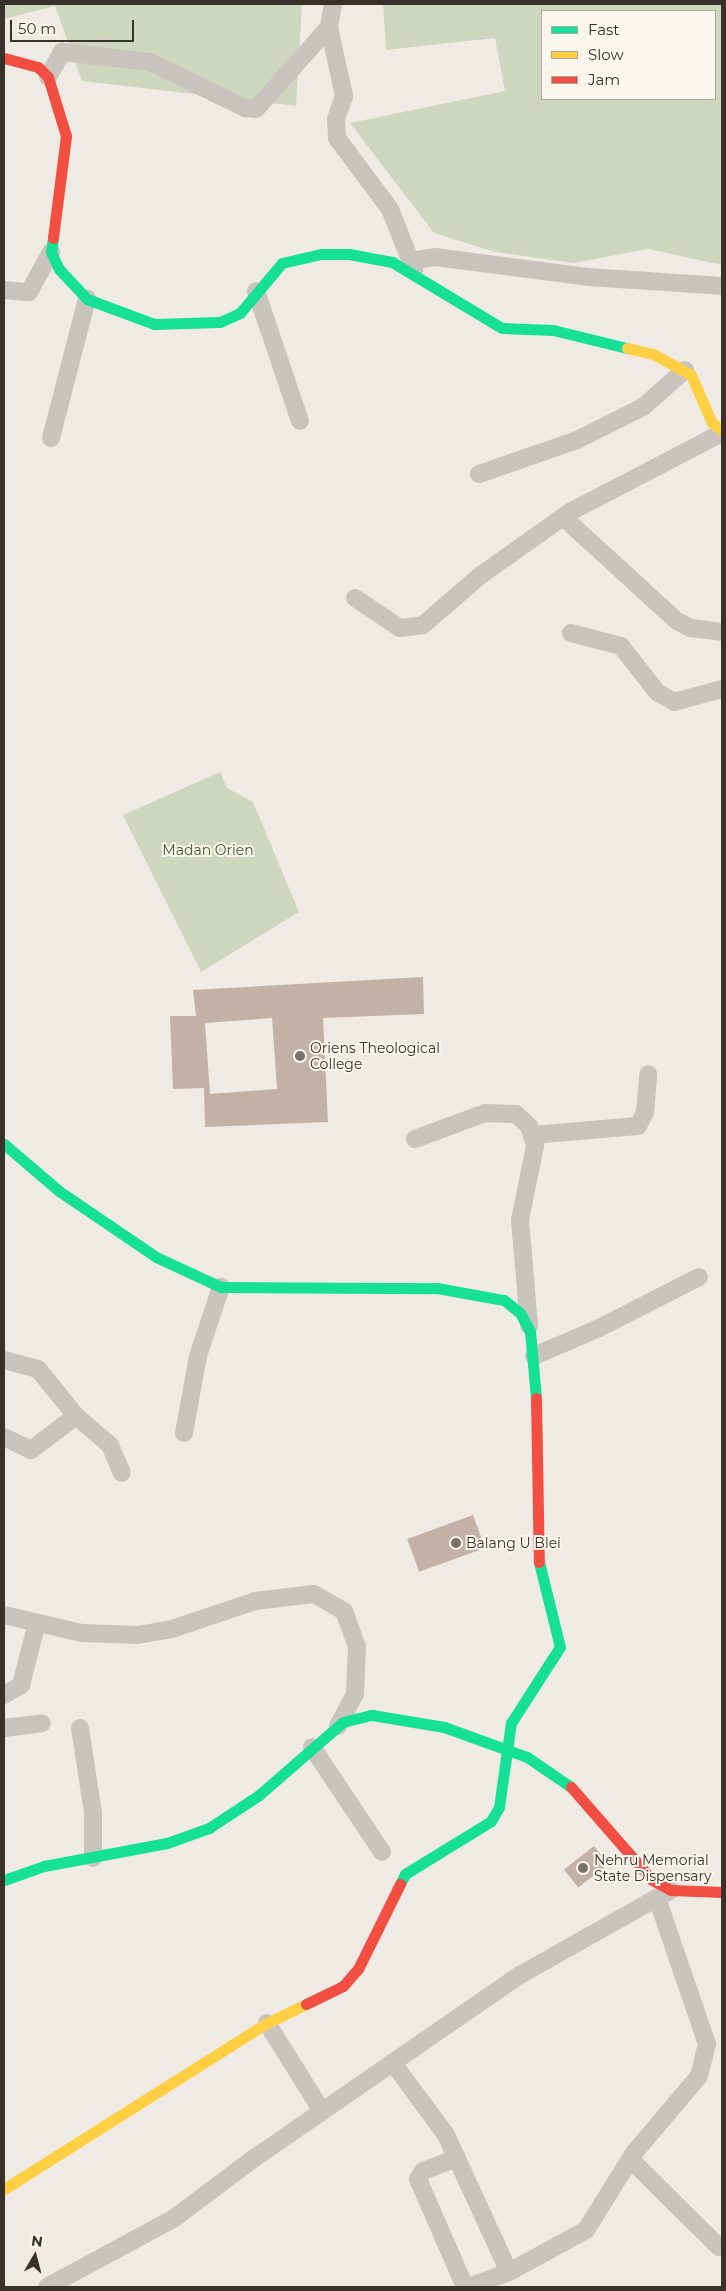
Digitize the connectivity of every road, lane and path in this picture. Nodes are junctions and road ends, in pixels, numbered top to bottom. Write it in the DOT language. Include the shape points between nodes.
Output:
graph roads {
  1 [pos="333,4"];
  2 [pos="329,26"];
  3 [pos="4,58"];
  4 [pos="48,76"];
  5 [pos="51,252"];
  6 [pos="412,267"];
  7 [pos="722,286"];
  8 [pos="4,290"];
  9 [pos="256,291"];
  10 [pos="87,299"];
  11 [pos="685,370"];
  12 [pos="300,420"];
  13 [pos="722,432"];
  14 [pos="51,438"];
  15 [pos="480,474"];
  16 [pos="563,517"];
  17 [pos="355,598"];
  18 [pos="722,632"];
  19 [pos="571,633"];
  20 [pos="722,689"];
  21 [pos="648,1074"];
  22 [pos="532,1135"];
  23 [pos="415,1140"];
  24 [pos="4,1144"];
  25 [pos="699,1276"];
  26 [pos="221,1288"];
  27 [pos="530,1330"];
  28 [pos="534,1356"];
  29 [pos="4,1360"];
  30 [pos="76,1416"];
  31 [pos="184,1433"];
  32 [pos="4,1437"];
  33 [pos="122,1472"];
  34 [pos="4,1615"];
  35 [pos="36,1626"];
  36 [pos="4,1695"];
  37 [pos="42,1723"];
  38 [pos="338,1726"];
  39 [pos="4,1728"];
  40 [pos="80,1728"];
  41 [pos="505,1746"];
  42 [pos="312,1747"];
  43 [pos="382,1852"];
  44 [pos="93,1858"];
  45 [pos="4,1880"];
  46 [pos="722,1892"];
  47 [pos="664,1896"];
  48 [pos="267,2023"];
  49 [pos="392,2063"];
  50 [pos="322,2111"];
  51 [pos="457,2158"];
  52 [pos="630,2159"];
  53 [pos="4,2189"];
  54 [pos="719,2247"];
  55 [pos="509,2272"];
  56 [pos="47,2287"];
  57 [pos="464,2287"];
  58 [pos="469,2287"];
  1 -- 2 [label="street"];
  2 -- 4 [label="street" via="256,109 245,108 150,62 62,52"];
  2 -- 6 [label="street" via="344,96 336,119 337,138 390,209"];
  3 -- 4 [label="street" via="38,67"];
  4 -- 5 [label="street" via="66,136"];
  5 -- 8 [label="street" via="29,292"];
  5 -- 10 [label="street" via="59,269"];
  6 -- 7 [label="street" via="435,256 588,278"];
  6 -- 9 [label="street" via="349,254 320,254 282,263"];
  6 -- 11 [label="street" via="465,309 502,328 585,338 653,354"];
  9 -- 10 [label="street" via="240,313 220,322 184,325 134,320"];
  9 -- 12 [label="street"];
  10 -- 14 [label="street"];
  11 -- 13 [label="street" via="712,423"];
  11 -- 15 [label="street" via="643,407 578,440"];
  13 -- 16 [label="street"];
  16 -- 17 [label="street" via="481,575 423,625 400,628"];
  16 -- 18 [label="street" via="677,620 690,628"];
  19 -- 20 [label="street" via="622,646 657,692 674,702"];
  21 -- 22 [label="street" via="645,1112 638,1126"];
  22 -- 23 [label="street" via="524,1118 498,1112 464,1118"];
  22 -- 27 [label="street" via="534,1146 520,1220"];
  24 -- 26 [label="street" via="59,1192 156,1257"];
  25 -- 28 [label="street" via="599,1328"];
  26 -- 27 [label="street" via="351,1284 481,1293 504,1300 520,1313"];
  26 -- 31 [label="street" via="198,1356"];
  27 -- 28 [label="street"];
  28 -- 41 [label="street" via="539,1565 560,1647 511,1723"];
  29 -- 30 [label="street" via="38,1369"];
  30 -- 32 [label="street" via="31,1450"];
  30 -- 33 [label="street" via="110,1445"];
  34 -- 35 [label="street"];
  35 -- 36 [label="street" via="21,1685"];
  35 -- 38 [label="street" via="138,1635 172,1630 255,1601 314,1594 344,1611 357,1646 355,1694"];
  37 -- 39 [label="street"];
  38 -- 41 [label="street" via="355,1716 404,1718"];
  38 -- 42 [label="street"];
  40 -- 44 [label="street" via="93,1813"];
  41 -- 47 [label="street" via="548,1768 582,1794"];
  41 -- 48 [label="street" via="499,1807 491,1821 405,1874 358,1969 343,1986"];
  42 -- 43 [label="street"];
  42 -- 44 [label="street" via="259,1795 209,1828 167,1843"];
  44 -- 45 [label="street" via="44,1866"];
  46 -- 47 [label="street"];
  47 -- 49 [label="street" via="520,1975"];
  47 -- 52 [label="street" via="700,2017 706,2060 699,2076"];
  48 -- 50 [label="street"];
  48 -- 53 [label="street"];
  49 -- 50 [label="street"];
  49 -- 51 [label="street" via="446,2134"];
  50 -- 56 [label="street" via="173,2219"];
  51 -- 55 [label="street"];
  51 -- 57 [label="street" via="423,2171 418,2179"];
  52 -- 54 [label="street"];
  52 -- 55 [label="street" via="586,2230"];
  55 -- 58 [label="street"];
}
